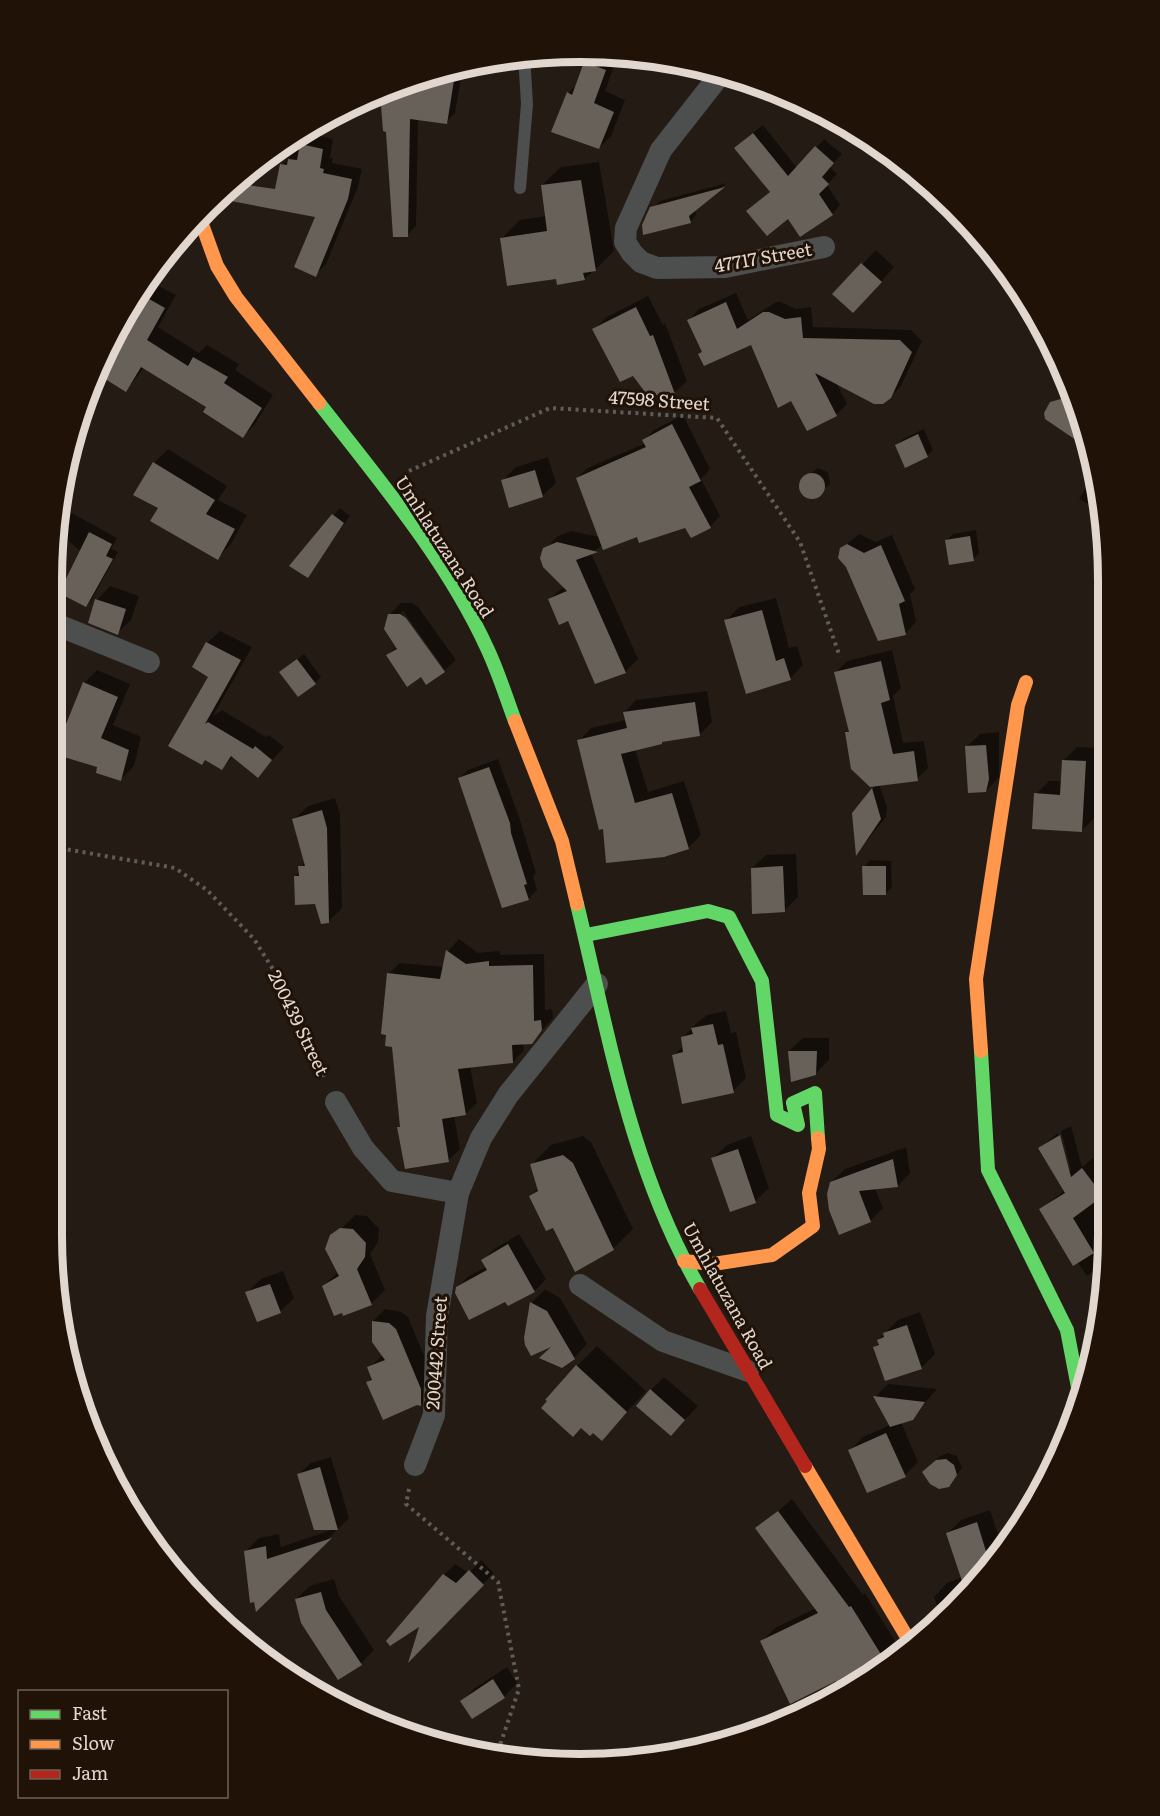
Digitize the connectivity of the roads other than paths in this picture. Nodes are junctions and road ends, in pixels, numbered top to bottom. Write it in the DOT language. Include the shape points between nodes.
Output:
graph roads {
  1 [pos="525,65"];
  2 [pos="716,80"];
  3 [pos="520,188"];
  4 [pos="203,224"];
  5 [pos="824,247"];
  6 [pos="62,627"];
  7 [pos="149,662"];
  8 [pos="1026,682"];
  9 [pos="586,936"];
  10 [pos="597,984"];
  11 [pos="336,1102"];
  12 [pos="458,1193"];
  13 [pos="684,1261"];
  14 [pos="580,1285"];
  15 [pos="748,1371"];
  16 [pos="1077,1383"];
  17 [pos="415,1465"];
  18 [pos="907,1638"];
  1 -- 3 [label="lane" via="527,104"];
  2 -- 5 [label="street, 47717 Street" via="661,150 626,228 625,242 632,254 657,268 725,267"];
  4 -- 9 [label="street, Umhlatuzana Road" via="218,266 252,321 381,483 457,593 487,648 562,841"];
  6 -- 7 [label="street"];
  8 -- 16 [label="street" via="1018,705 976,979 988,1170 1067,1330"];
  9 -- 10 [label="street, Umhlatuzana Road"];
  9 -- 13 [label="street" via="708,910 729,917 762,981 777,1115 798,1125 793,1103 815,1093 819,1149 809,1193 813,1226 771,1255 713,1264"];
  10 -- 12 [label="street, 200442 Street" via="508,1095 480,1138"];
  10 -- 13 [label="street, Umhlatuzana Road" via="645,1173"];
  11 -- 12 [label="street" via="363,1148 392,1181"];
  12 -- 17 [label="street, 200442 Street" via="437,1316 434,1415"];
  13 -- 15 [label="street, Umhlatuzana Road"];
  14 -- 15 [label="street" via="663,1341"];
  15 -- 18 [label="street, Umhlatuzana Road"];
}
